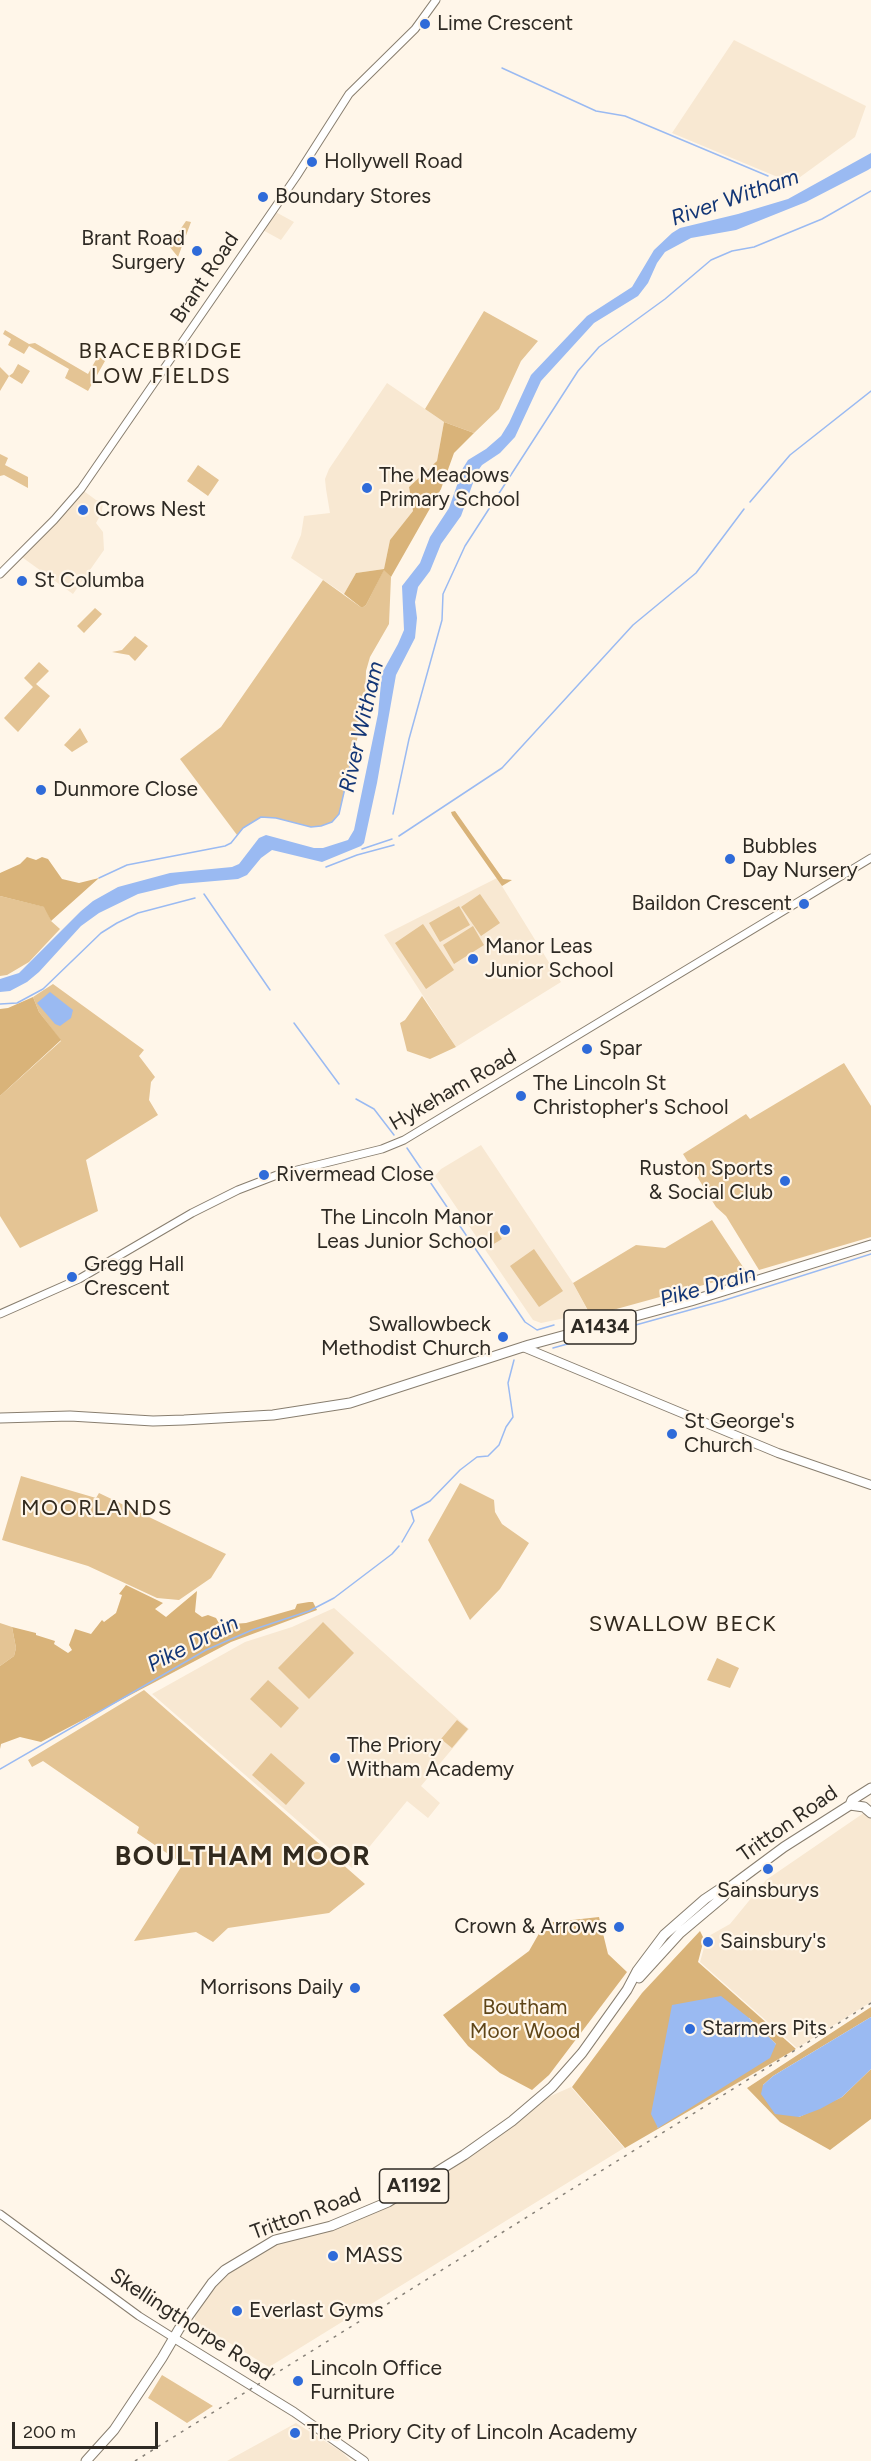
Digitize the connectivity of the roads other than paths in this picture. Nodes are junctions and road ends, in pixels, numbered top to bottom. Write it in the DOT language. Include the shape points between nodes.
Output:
graph roads {
  1 [pos="436,0"];
  2 [pos="0,574"];
  3 [pos="869,859"];
  4 [pos="871,1245"];
  5 [pos="0,1314"];
  6 [pos="552,1338"];
  7 [pos="523,1347"];
  8 [pos="550,1358"];
  9 [pos="0,1418"];
  10 [pos="871,1485"];
  11 [pos="871,1788"];
  12 [pos="871,1794"];
  13 [pos="850,1806"];
  14 [pos="871,1813"];
  15 [pos="726,1890"];
  16 [pos="711,1908"];
  17 [pos="682,1917"];
  18 [pos="627,1990"];
  19 [pos="0,2214"];
  20 [pos="174,2338"];
  21 [pos="86,2461"];
  22 [pos="364,2461"];
  1 -- 2 [label="street, Brant Road" via="415,29 349,94 87,482"];
  3 -- 5 [label="street, Hykeham Road" via="404,1140 238,1190 79,1279"];
  4 -- 6 [label="main road, A1434" via="691,1301"];
  6 -- 7 [label="main road, A1434"];
  6 -- 8 [label="main road" via="546,1348"];
  7 -- 8 [label="main road"];
  7 -- 9 [label="main road, A1434" via="350,1403 294,1413 164,1421 79,1416"];
  8 -- 10 [label="main road" via="778,1453"];
  11 -- 13 [label="main road, Tritton Road / A1192" via="852,1800"];
  12 -- 13 [label="main road"];
  13 -- 14 [label="main road" via="864,1807"];
  13 -- 15 [label="main road, Tritton Road / A1192" via="784,1847"];
  15 -- 16 [label="main road, Tritton Road / A1192"];
  15 -- 17 [label="main road, Tritton Road / A1192" via="720,1889"];
  16 -- 17 [label="main road"];
  16 -- 18 [label="main road, Tritton Road / A1192" via="672,1941"];
  17 -- 18 [label="main road, Tritton Road / A1192" via="664,1935"];
  18 -- 20 [label="main road, Tritton Road / A1192" via="570,2067 512,2121 388,2202 331,2226 275,2240 237,2262 212,2283"];
  19 -- 20 [label="street, Skellingthorpe Road"];
  20 -- 21 [label="main road, Tritton Road / A1192" via="120,2421"];
  20 -- 22 [label="main road, Skellingthorpe Road" via="294,2412"];
}
